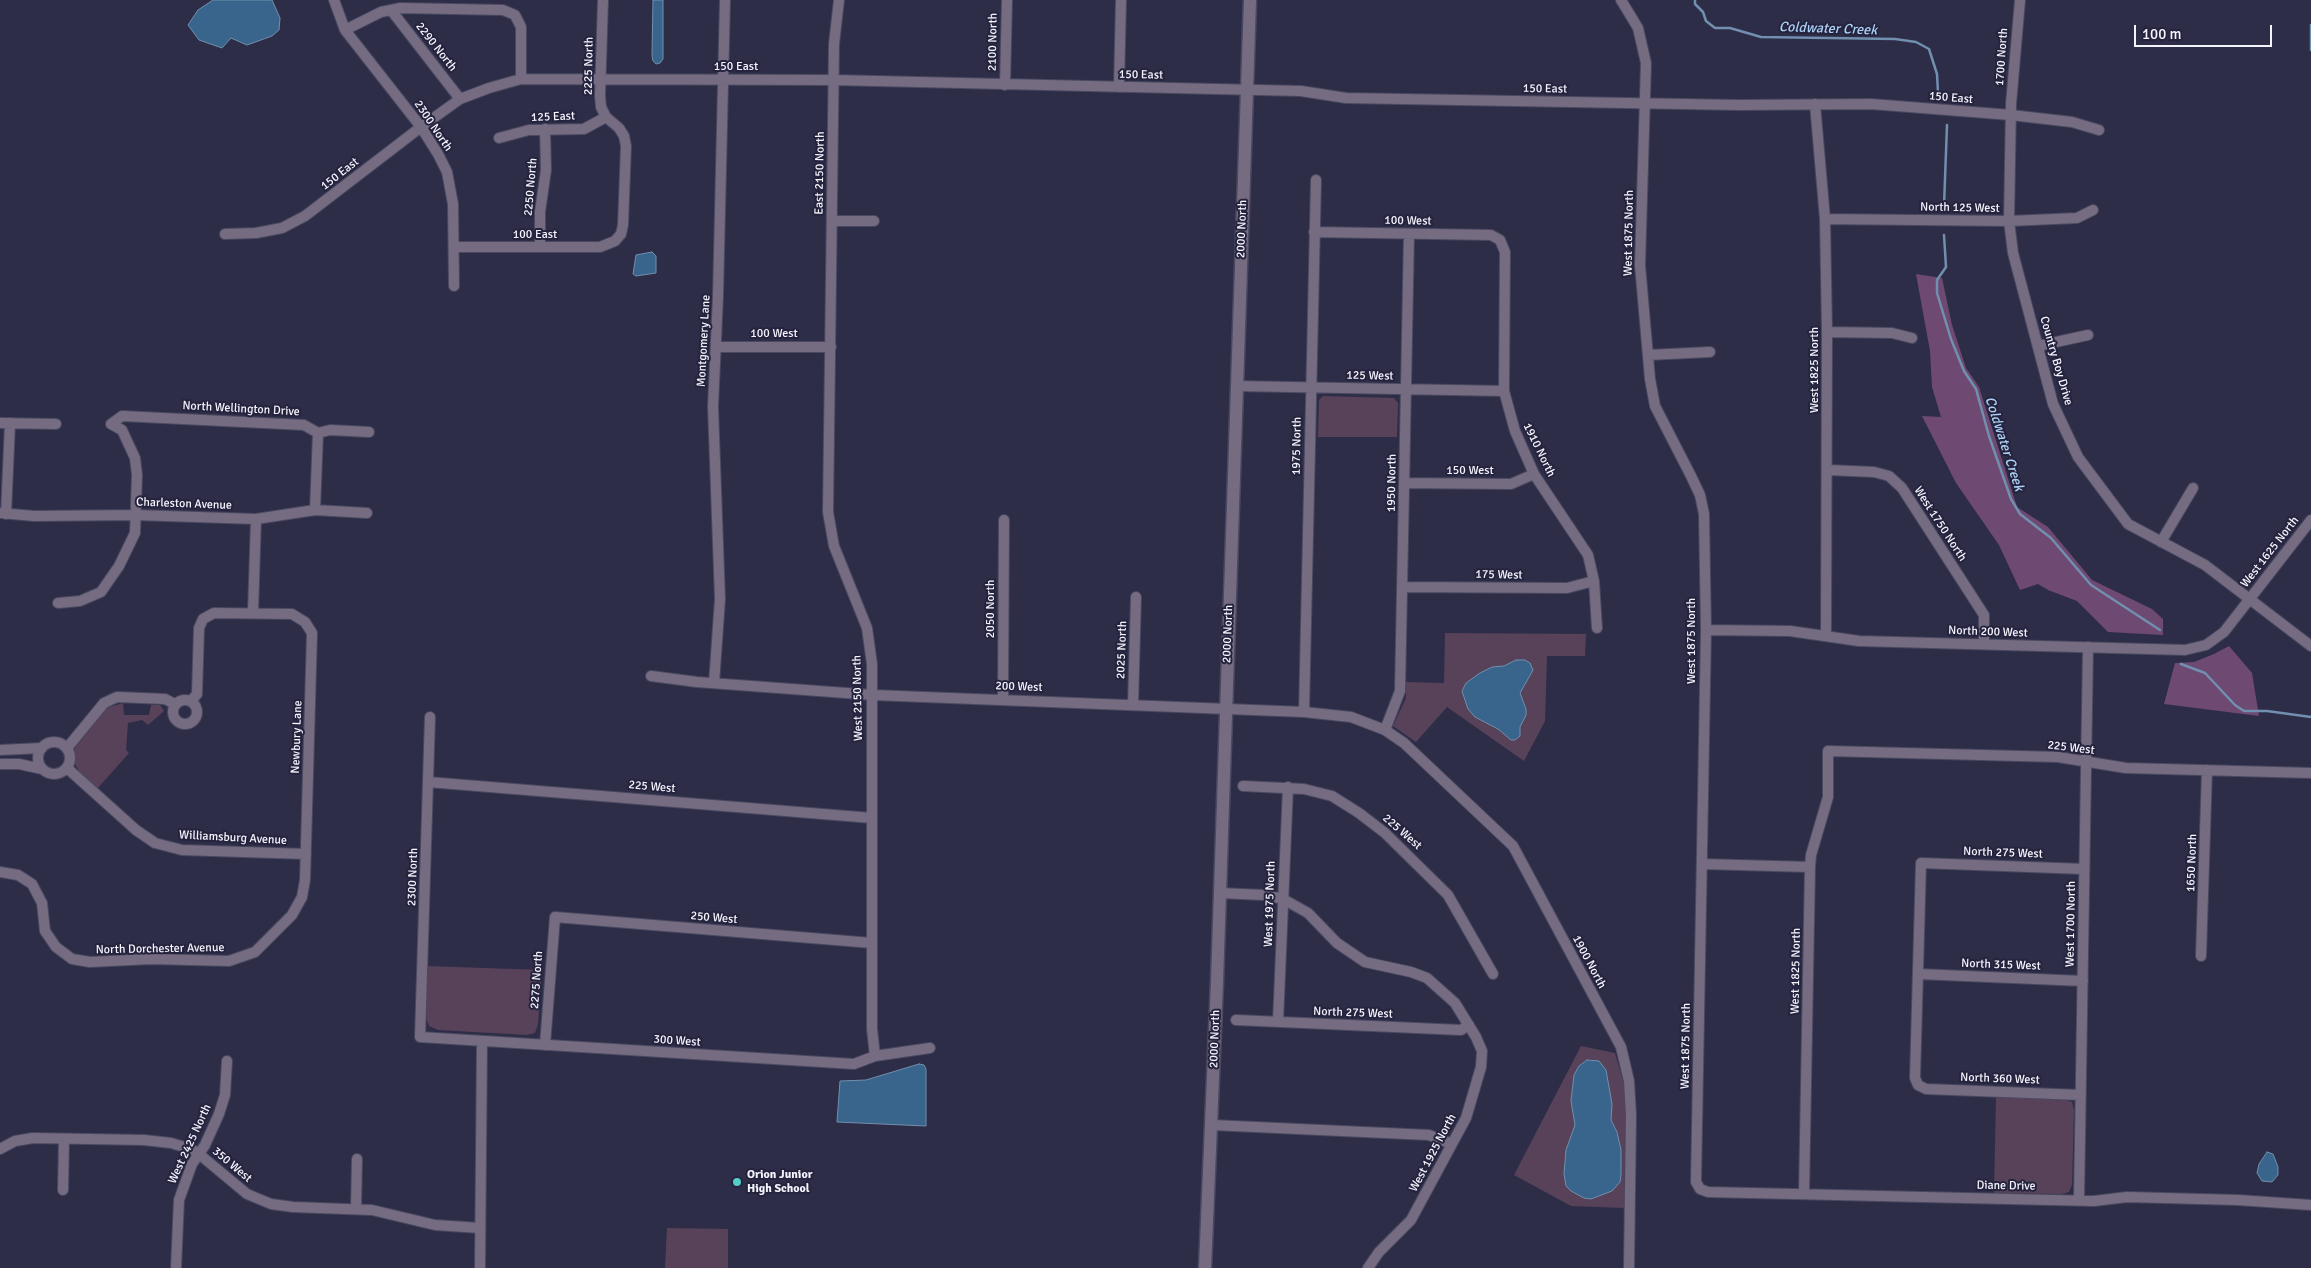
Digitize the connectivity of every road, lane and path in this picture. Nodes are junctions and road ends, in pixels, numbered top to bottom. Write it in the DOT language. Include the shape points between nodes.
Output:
graph roads {
  1 [pos="334,0"];
  2 [pos="603,0"];
  3 [pos="725,0"];
  4 [pos="839,0"];
  5 [pos="1007,0"];
  6 [pos="1121,0"];
  7 [pos="1250,0"];
  8 [pos="1620,0"];
  9 [pos="2020,0"];
  10 [pos="391,10"];
  11 [pos="345,30"];
  12 [pos="521,79"];
  13 [pos="600,80"];
  14 [pos="722,80"];
  15 [pos="833,80"];
  16 [pos="1005,85"];
  17 [pos="1118,87"];
  18 [pos="1246,90"];
  19 [pos="460,99"];
  20 [pos="1644,104"];
  21 [pos="1815,104"];
  22 [pos="2011,115"];
  23 [pos="606,117"];
  24 [pos="421,127"];
  25 [pos="545,129"];
  26 [pos="2100,130"];
  27 [pos="499,138"];
  28 [pos="1316,180"];
  29 [pos="2093,210"];
  30 [pos="1825,219"];
  31 [pos="832,221"];
  32 [pos="874,221"];
  33 [pos="2009,221"];
  34 [pos="1314,232"];
  35 [pos="225,234"];
  36 [pos="1409,234"];
  37 [pos="1500,240"];
  38 [pos="540,247"];
  39 [pos="454,248"];
  40 [pos="454,286"];
  41 [pos="1828,332"];
  42 [pos="2088,335"];
  43 [pos="1912,338"];
  44 [pos="2038,346"];
  45 [pos="716,347"];
  46 [pos="831,347"];
  47 [pos="1710,352"];
  48 [pos="1648,355"];
  49 [pos="1236,386"];
  50 [pos="1311,388"];
  51 [pos="1406,389"];
  52 [pos="1504,391"];
  53 [pos="5,423"];
  54 [pos="56,424"];
  55 [pos="369,432"];
  56 [pos="318,433"];
  57 [pos="1828,470"];
  58 [pos="1534,474"];
  59 [pos="1404,484"];
  60 [pos="2193,488"];
  61 [pos="315,510"];
  62 [pos="368,512"];
  63 [pos="3,514"];
  64 [pos="135,515"];
  65 [pos="256,519"];
  66 [pos="1004,520"];
  67 [pos="2311,520"];
  68 [pos="2161,542"];
  69 [pos="1594,580"];
  70 [pos="1402,586"];
  71 [pos="1136,597"];
  72 [pos="2249,600"];
  73 [pos="58,603"];
  74 [pos="253,612"];
  75 [pos="1597,628"];
  76 [pos="1706,630"];
  77 [pos="1826,636"];
  78 [pos="1984,644"];
  79 [pos="2311,646"];
  80 [pos="2088,647"];
  81 [pos="652,676"];
  82 [pos="714,683"];
  83 [pos="873,694"];
  84 [pos="1003,699"];
  85 [pos="191,701"];
  86 [pos="175,704"];
  87 [pos="1132,705"];
  88 [pos="1225,709"];
  89 [pos="1304,712"];
  90 [pos="430,717"];
  91 [pos="1384,730"];
  92 [pos="42,748"];
  93 [pos="67,748"];
  94 [pos="0,750"];
  95 [pos="1828,751"];
  96 [pos="2086,763"];
  97 [pos="0,764"];
  98 [pos="67,768"];
  99 [pos="42,769"];
  100 [pos="2207,770"];
  101 [pos="2311,773"];
  102 [pos="428,782"];
  103 [pos="1243,786"];
  104 [pos="1288,788"];
  105 [pos="872,818"];
  106 [pos="306,854"];
  107 [pos="1702,864"];
  108 [pos="1810,868"];
  109 [pos="2084,869"];
  110 [pos="0,872"];
  111 [pos="1220,893"];
  112 [pos="1283,899"];
  113 [pos="555,917"];
  114 [pos="872,943"];
  115 [pos="2201,956"];
  116 [pos="1493,974"];
  117 [pos="1918,974"];
  118 [pos="2083,981"];
  119 [pos="1236,1020"];
  120 [pos="1278,1022"];
  121 [pos="1469,1025"];
  122 [pos="420,1037"];
  123 [pos="482,1041"];
  124 [pos="545,1045"];
  125 [pos="930,1048"];
  126 [pos="875,1056"];
  127 [pos="227,1061"];
  128 [pos="2081,1095"];
  129 [pos="1212,1125"];
  130 [pos="64,1139"];
  131 [pos="1452,1144"];
  132 [pos="0,1149"];
  133 [pos="199,1154"];
  134 [pos="357,1159"];
  135 [pos="1700,1189"];
  136 [pos="63,1190"];
  137 [pos="1804,1194"];
  138 [pos="2079,1200"];
  139 [pos="2311,1205"];
  140 [pos="356,1208"];
  141 [pos="480,1228"];
  142 [pos="176,1268"];
  143 [pos="480,1268"];
  144 [pos="1205,1268"];
  145 [pos="1368,1268"];
  146 [pos="1629,1268"];
  1 -- 11 [label="street, 2300 North"];
  2 -- 13 [label="street, 2225 North"];
  3 -- 14 [label="street, Montgomery Lane"];
  4 -- 15 [label="street, East 2150 North"];
  5 -- 16 [label="street, 2100 North"];
  6 -- 17 [label="street"];
  7 -- 18 [label="street, 2000 North"];
  8 -- 20 [label="street" via="1638,28 1643,44 1646,63"];
  9 -- 22 [label="street, 1700 North"];
  10 -- 11 [label="street"];
  10 -- 12 [label="street" via="410,7 503,10 514,15 521,27"];
  10 -- 19 [label="street, 2290 North"];
  11 -- 24 [label="street, 2300 North"];
  12 -- 13 [label="street, 150 East"];
  12 -- 19 [label="street, 150 East"];
  13 -- 14 [label="street, 150 East"];
  13 -- 23 [label="street, 2225 North" via="601,107"];
  14 -- 15 [label="street, 150 East"];
  14 -- 45 [label="street, Montgomery Lane"];
  15 -- 16 [label="street, 150 East"];
  15 -- 31 [label="street, East 2150 North"];
  16 -- 17 [label="street, 150 East"];
  17 -- 18 [label="street, 150 East"];
  18 -- 20 [label="street, 150 East" via="1301,91 1346,98"];
  18 -- 49 [label="street, 2000 North"];
  19 -- 24 [label="street, 150 East"];
  20 -- 21 [label="street, 150 East"];
  20 -- 48 [label="street, West 1875 North" via="1640,265"];
  21 -- 22 [label="street, 150 East" via="1871,104"];
  21 -- 30 [label="street, West 1825 North"];
  22 -- 26 [label="street, 150 East" via="2072,122"];
  22 -- 33 [label="street, Country Boy Drive"];
  23 -- 25 [label="street, 125 East" via="584,129"];
  23 -- 38 [label="street, 100 East" via="619,128 626,146 623,225 616,241 600,247"];
  24 -- 35 [label="street, 150 East" via="305,216 282,228"];
  24 -- 39 [label="street, 2300 North" via="447,172 454,204"];
  25 -- 27 [label="street, 125 East"];
  25 -- 38 [label="street, 2250 North" via="546,170 540,212"];
  28 -- 34 [label="street, 1975 North"];
  29 -- 33 [label="street, North 125 West" via="2078,218"];
  30 -- 33 [label="street, North 125 West"];
  30 -- 41 [label="street, West 1825 North"];
  31 -- 32 [label="street"];
  31 -- 46 [label="street, East 2150 North"];
  33 -- 44 [label="street, Country Boy Drive" via="2013,252"];
  34 -- 36 [label="street, 100 West"];
  34 -- 50 [label="street, 1975 North"];
  36 -- 37 [label="street, 100 West" via="1491,235"];
  36 -- 51 [label="street, 1950 North"];
  37 -- 52 [label="street, 1910 North" via="1505,252"];
  38 -- 39 [label="street, 100 East"];
  39 -- 40 [label="street, 2300 North"];
  41 -- 43 [label="street" via="1892,333"];
  41 -- 57 [label="street, West 1825 North"];
  42 -- 44 [label="street"];
  44 -- 68 [label="street, Country Boy Drive" via="2053,404 2078,457 2128,524"];
  45 -- 46 [label="street, 100 West"];
  45 -- 82 [label="street, Montgomery Lane" via="713,431 720,599"];
  46 -- 83 [label="street, West 2150 North" via="828,512 834,546 867,628"];
  47 -- 48 [label="street"];
  48 -- 76 [label="street, West 1875 North" via="1655,406 1700,495 1704,514"];
  49 -- 50 [label="street, 125 West"];
  49 -- 88 [label="street, 2000 North"];
  50 -- 51 [label="street, 125 West"];
  50 -- 89 [label="street, 1975 North"];
  51 -- 52 [label="street, 125 West"];
  51 -- 59 [label="street, 1950 North"];
  52 -- 58 [label="street, 1910 North" via="1515,431"];
  53 -- 54 [label="street"];
  53 -- 63 [label="street"];
  55 -- 56 [label="street, North Wellington Drive" via="330,430"];
  56 -- 61 [label="street"];
  56 -- 64 [label="street, North Wellington Drive" via="304,424 122,416 111,424 122,430 135,458"];
  57 -- 77 [label="street, West 1825 North"];
  57 -- 78 [label="street, West 1750 North" via="1874,472 1889,476 1902,488 1984,615"];
  58 -- 59 [label="street, 150 West" via="1511,484"];
  58 -- 69 [label="street, 1910 North" via="1588,555"];
  59 -- 70 [label="street, 1950 North"];
  60 -- 68 [label="street"];
  61 -- 62 [label="street, Charleston Avenue"];
  61 -- 65 [label="street, Charleston Avenue"];
  63 -- 64 [label="street, Charleston Avenue"];
  64 -- 65 [label="street, Charleston Avenue"];
  64 -- 73 [label="street" via="135,533 119,566 101,592 80,601"];
  65 -- 74 [label="street"];
  66 -- 84 [label="street, 2050 North"];
  67 -- 72 [label="street, West 1625 North"];
  68 -- 72 [label="street, Country Boy Drive" via="2205,565"];
  69 -- 70 [label="street, 175 West" via="1567,588"];
  69 -- 75 [label="street, 1910 North"];
  70 -- 91 [label="street, 1950 North" via="1400,691"];
  71 -- 87 [label="street, 2025 North"];
  72 -- 79 [label="street, Country Boy Drive"];
  72 -- 80 [label="street, North 200 West" via="2224,632 2206,645 2185,650"];
  74 -- 85 [label="street" via="214,613 202,618 197,694"];
  74 -- 106 [label="street, Newbury Lane" via="292,614 305,622 312,633"];
  76 -- 77 [label="street, North 200 West" via="1790,631"];
  76 -- 107 [label="street, West 1875 North"];
  77 -- 78 [label="street, North 200 West" via="1859,641"];
  78 -- 80 [label="street, North 200 West"];
  80 -- 96 [label="street, West 1700 North"];
  81 -- 82 [label="street, 200 West"];
  82 -- 83 [label="street, 200 West"];
  83 -- 84 [label="street, 200 West"];
  83 -- 105 [label="street, West 2150 North"];
  84 -- 87 [label="street, 200 West"];
  85 -- 86 [label="street"];
  85 -- 86 [label="street" via="198,714 195,720 186,724 175,719"];
  86 -- 93 [label="street" via="166,699 117,697 104,703"];
  87 -- 88 [label="street, 200 West"];
  88 -- 89 [label="street, 200 West"];
  88 -- 111 [label="street, 2000 North"];
  89 -- 91 [label="street, 200 West" via="1351,717"];
  90 -- 102 [label="street, 2300 North"];
  91 -- 146 [label="street, 1900 North" via="1404,743 1513,846 1620,1047 1630,1098"];
  92 -- 93 [label="street" via="52,742"];
  92 -- 94 [label="street"];
  92 -- 99 [label="street" via="38,759"];
  93 -- 98 [label="street" via="71,757"];
  95 -- 96 [label="street, 225 West" via="2058,758"];
  95 -- 108 [label="street, West 1825 North" via="1828,797"];
  96 -- 100 [label="street, 225 West" via="2126,768"];
  96 -- 109 [label="street, West 1700 North"];
  97 -- 99 [label="street"];
  98 -- 99 [label="street" via="58,774"];
  98 -- 106 [label="street, Williamsburg Avenue" via="155,843 182,850"];
  100 -- 101 [label="street, 225 West"];
  100 -- 115 [label="street, 1650 North"];
  102 -- 105 [label="street, 225 West"];
  102 -- 122 [label="street, 2300 North"];
  103 -- 104 [label="street, 225 West"];
  104 -- 112 [label="street, West 1975 North"];
  104 -- 116 [label="street, 225 West" via="1332,796 1385,833 1448,895"];
  105 -- 114 [label="street, West 2150 North"];
  106 -- 110 [label="street, North Dorchester Avenue" via="302,897 292,915 255,952 229,960 90,962 72,959 56,948 45,930 42,903 32,884 18,875"];
  107 -- 108 [label="street"];
  107 -- 135 [label="street, West 1875 North" via="1696,1182"];
  108 -- 137 [label="street, West 1825 North"];
  109 -- 117 [label="street, North 275 West" via="1920,863"];
  109 -- 118 [label="street, West 1700 North"];
  111 -- 112 [label="street, West 1925 North"];
  111 -- 129 [label="street, 2000 North"];
  112 -- 120 [label="street, West 1975 North"];
  112 -- 121 [label="street, West 1925 North" via="1308,913 1337,943 1366,962 1427,978 1455,1003"];
  113 -- 114 [label="street, 250 West"];
  113 -- 124 [label="street, 2275 North"];
  114 -- 126 [label="street, West 2150 North"];
  117 -- 118 [label="street, North 315 West"];
  117 -- 128 [label="street, North 360 West" via="1915,1078 1918,1085 1926,1089"];
  118 -- 128 [label="street, West 1700 North"];
  119 -- 120 [label="street, North 275 West"];
  120 -- 121 [label="street, North 275 West" via="1461,1030"];
  121 -- 131 [label="street, West 1925 North" via="1482,1052 1481,1067 1466,1118"];
  122 -- 123 [label="street, 300 West"];
  123 -- 124 [label="street, 300 West"];
  123 -- 141 [label="street"];
  124 -- 126 [label="street, 300 West" via="854,1064"];
  125 -- 126 [label="street, 300 West"];
  127 -- 133 [label="street, West 2425 North" via="225,1095"];
  128 -- 138 [label="street, West 1700 North"];
  129 -- 131 [label="street" via="1430,1135"];
  129 -- 144 [label="street, 2000 North"];
  130 -- 132 [label="street, 350 West" via="33,1138 16,1141"];
  130 -- 133 [label="street, 350 West" via="159,1141"];
  130 -- 136 [label="street"];
  131 -- 145 [label="street, West 1925 North" via="1411,1220"];
  133 -- 140 [label="street, 350 West" via="247,1194 271,1204 293,1208"];
  133 -- 142 [label="street, West 2425 North" via="179,1200"];
  134 -- 140 [label="street"];
  135 -- 137 [label="street, Diane Drive" via="1708,1192"];
  137 -- 138 [label="street, Diane Drive"];
  138 -- 139 [label="street, Diane Drive" via="2238,1200"];
  140 -- 141 [label="street, 350 West" via="435,1226"];
  141 -- 143 [label="street"];
}
